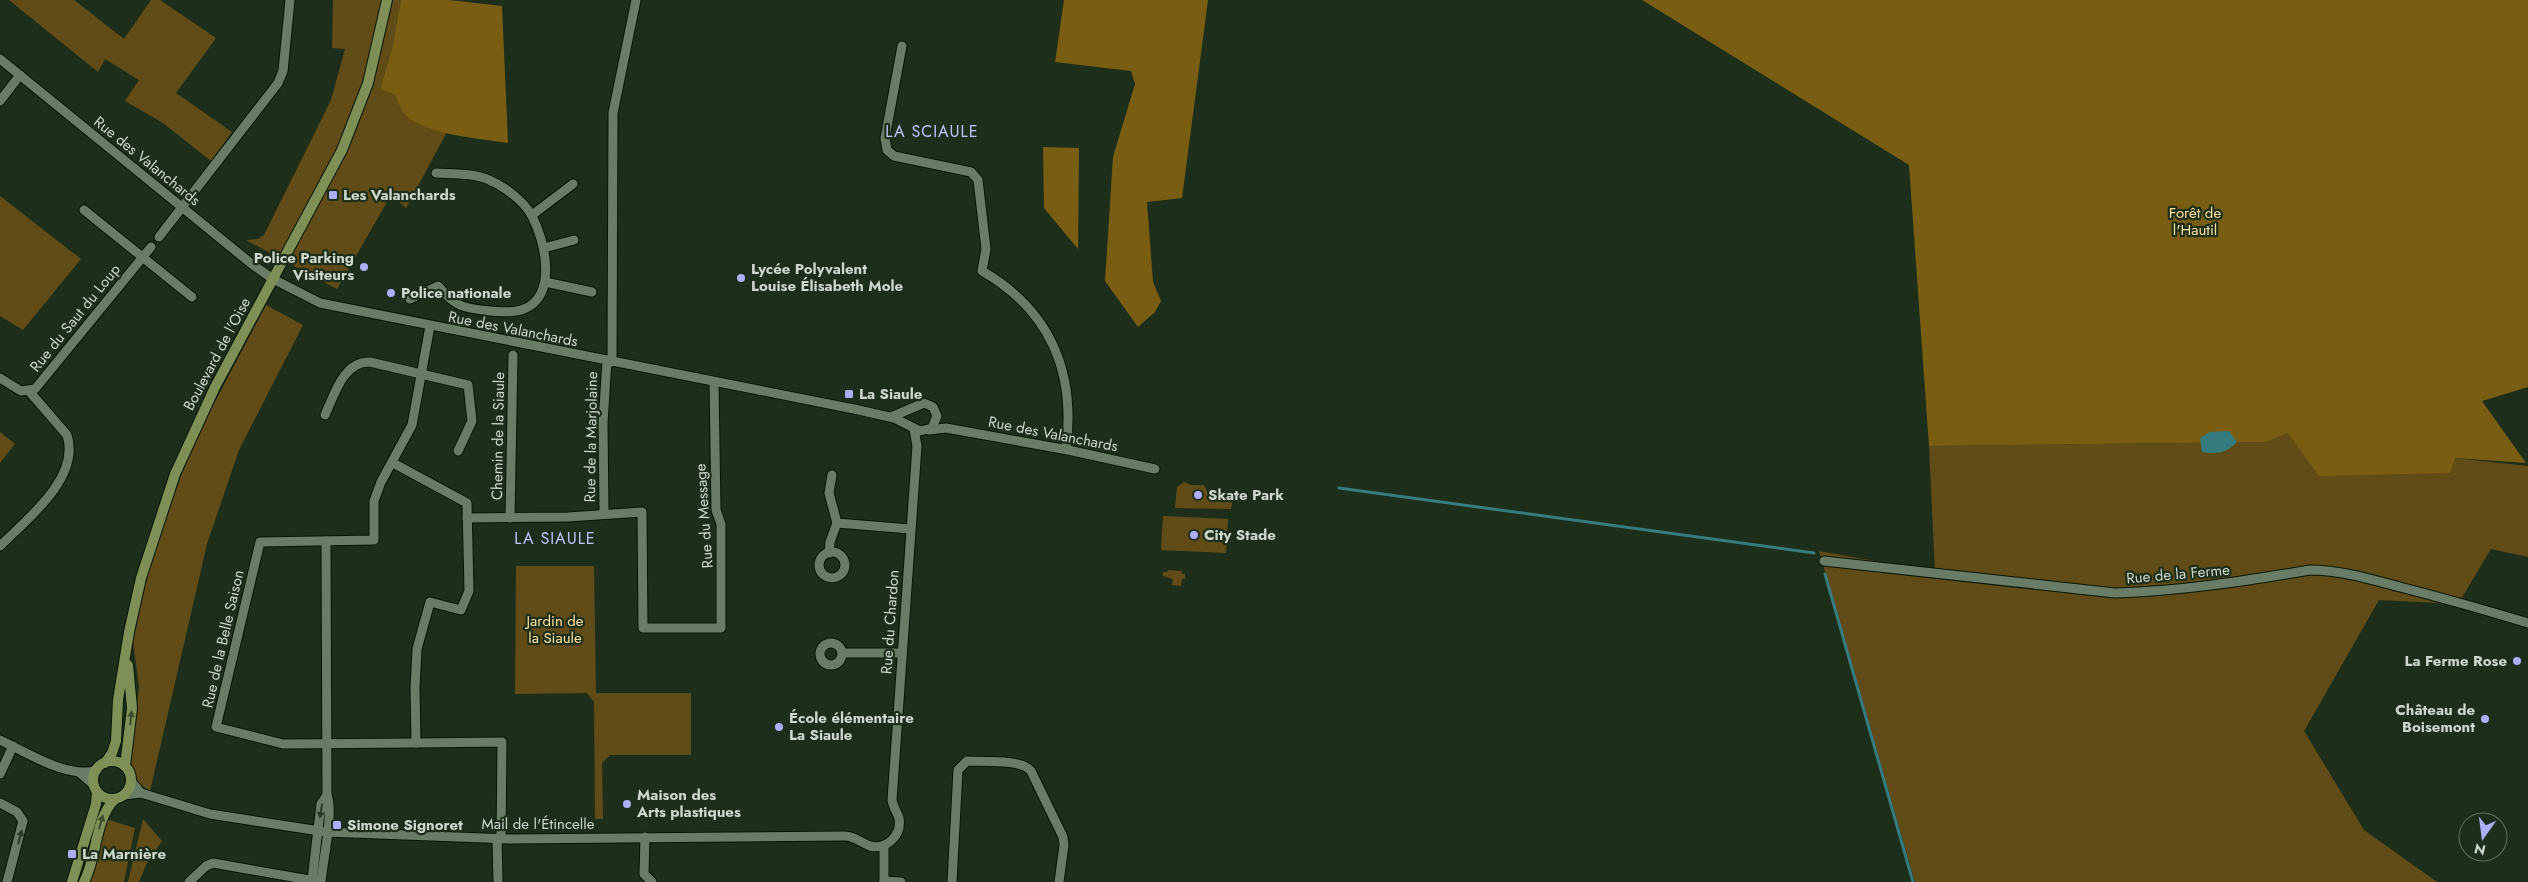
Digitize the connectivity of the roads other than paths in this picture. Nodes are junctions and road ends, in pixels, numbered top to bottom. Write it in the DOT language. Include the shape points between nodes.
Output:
graph roads {
  1 [pos="290,0"];
  2 [pos="387,0"];
  3 [pos="636,0"];
  4 [pos="902,46"];
  5 [pos="0,59"];
  6 [pos="20,75"];
  7 [pos="0,100"];
  8 [pos="436,173"];
  9 [pos="573,184"];
  10 [pos="182,208"];
  11 [pos="84,210"];
  12 [pos="532,215"];
  13 [pos="159,237"];
  14 [pos="574,240"];
  15 [pos="151,247"];
  16 [pos="544,248"];
  17 [pos="142,257"];
  18 [pos="273,279"];
  19 [pos="545,282"];
  20 [pos="592,292"];
  21 [pos="192,297"];
  22 [pos="410,299"];
  23 [pos="430,326"];
  24 [pos="512,355"];
  25 [pos="609,362"];
  26 [pos="421,374"];
  27 [pos="0,378"];
  28 [pos="714,382"];
  29 [pos="29,391"];
  30 [pos="912,408"];
  31 [pos="325,415"];
  32 [pos="891,417"];
  33 [pos="937,418"];
  34 [pos="912,427"];
  35 [pos="946,428"];
  36 [pos="928,431"];
  37 [pos="917,446"];
  38 [pos="1066,450"];
  39 [pos="458,451"];
  40 [pos="393,463"];
  41 [pos="1155,470"];
  42 [pos="832,475"];
  43 [pos="604,512"];
  44 [pos="467,518"];
  45 [pos="510,518"];
  46 [pos="837,523"];
  47 [pos="910,529"];
  48 [pos="326,541"];
  49 [pos="0,546"];
  50 [pos="829,553"];
  51 [pos="1824,561"];
  52 [pos="2528,623"];
  53 [pos="643,628"];
  54 [pos="127,647"];
  55 [pos="902,652"];
  56 [pos="842,653"];
  57 [pos="0,740"];
  58 [pos="416,743"];
  59 [pos="326,744"];
  60 [pos="13,746"];
  61 [pos="101,766"];
  62 [pos="125,766"];
  63 [pos="79,773"];
  64 [pos="0,774"];
  65 [pos="131,781"];
  66 [pos="96,789"];
  67 [pos="141,793"];
  68 [pos="119,797"];
  69 [pos="0,803"];
  70 [pos="322,832"];
  71 [pos="645,837"];
  72 [pos="499,839"];
  73 [pos="884,845"];
  74 [pos="316,881"];
  75 [pos="884,881"];
  76 [pos="7,882"];
  77 [pos="72,882"];
  78 [pos="84,882"];
  79 [pos="189,882"];
  80 [pos="498,882"];
  81 [pos="652,882"];
  82 [pos="900,882"];
  83 [pos="952,882"];
  84 [pos="1059,882"];
  1 -- 10 [label="street" via="281,77"];
  2 -- 18 [label="main road, Boulevard de l'Oise" via="378,47 357,113 334,166"];
  3 -- 25 [label="street, Rue de la Marjolaine" via="614,113"];
  4 -- 38 [label="street" via="885,138 887,150 894,156 972,172 978,180 986,249 982,271 1010,288 1050,338 1069,400"];
  5 -- 6 [label="street, Rue des Valanchards"];
  6 -- 7 [label="street"];
  6 -- 10 [label="street, Rue des Valanchards"];
  8 -- 12 [label="street" via="488,179 510,192"];
  9 -- 12 [label="street"];
  10 -- 13 [label="street"];
  10 -- 18 [label="street, Rue des Valanchards"];
  11 -- 17 [label="street"];
  12 -- 16 [label="street"];
  14 -- 16 [label="street"];
  15 -- 17 [label="street, Rue du Saut du Loup"];
  16 -- 19 [label="street"];
  17 -- 21 [label="street"];
  17 -- 29 [label="street, Rue du Saut du Loup" via="40,385"];
  18 -- 23 [label="street, Rue des Valanchards" via="328,306"];
  18 -- 54 [label="main road, Boulevard de l'Oise" via="202,412 175,474 141,578"];
  19 -- 20 [label="street"];
  19 -- 22 [label="street" via="537,300 524,309 504,312 465,309 452,302 438,286"];
  23 -- 25 [label="street, Rue des Valanchards"];
  23 -- 26 [label="street, Rue de la Belle Saison"];
  24 -- 45 [label="street, Chemin de la Siaule"];
  25 -- 28 [label="street, Rue des Valanchards"];
  25 -- 43 [label="street, Rue de la Marjolaine" via="603,423"];
  26 -- 31 [label="street" via="363,363 350,368"];
  26 -- 39 [label="street" via="468,385 472,421"];
  26 -- 40 [label="street, Rue de la Belle Saison" via="412,425"];
  27 -- 29 [label="street, Rue du Saut du Loup" via="17,389"];
  28 -- 32 [label="street, Rue des Valanchards"];
  28 -- 53 [label="street, Rue du Message" via="716,510 721,524 721,628"];
  29 -- 49 [label="street" via="67,435 67,456 60,480 43,506"];
  30 -- 32 [label="street"];
  30 -- 33 [label="street" via="917,404 927,404 935,410"];
  30 -- 34 [label="street" via="908,417"];
  32 -- 34 [label="street, Rue des Valanchards"];
  33 -- 35 [label="street"];
  33 -- 36 [label="street"];
  34 -- 36 [label="street"];
  34 -- 37 [label="street, Rue du Chardon"];
  35 -- 36 [label="street, Rue des Valanchards"];
  35 -- 38 [label="street, Rue des Valanchards"];
  36 -- 37 [label="street, Rue du Chardon"];
  37 -- 47 [label="street, Rue du Chardon"];
  38 -- 41 [label="street, Rue des Valanchards"];
  40 -- 44 [label="street" via="467,503"];
  40 -- 48 [label="street, Rue de la Belle Saison" via="374,501 374,540"];
  42 -- 46 [label="street" via="829,493"];
  43 -- 45 [label="street, Rue de la Marjolaine" via="568,517"];
  43 -- 53 [label="street, Rue de la Marjolaine" via="642,512"];
  44 -- 45 [label="street, Rue de la Marjolaine"];
  44 -- 58 [label="street" via="469,591 461,610 430,602 417,649"];
  46 -- 47 [label="street"];
  46 -- 50 [label="street"];
  47 -- 55 [label="street, Rue du Chardon"];
  48 -- 59 [label="street"];
  48 -- 59 [label="street, Rue de la Belle Saison" via="260,542 216,727 283,744"];
  51 -- 52 [label="street, Rue de la Ferme" via="2115,593 2152,592 2321,570 2462,602"];
  54 -- 61 [label="main road, Boulevard de l'Oise" via="118,700 116,741 112,753"];
  62 -- 54 [label="main road, Boulevard de l'Oise, one-way" via="132,708"];
  55 -- 56 [label="street"];
  55 -- 73 [label="street, Rue du Chardon" via="892,800 899,830"];
  57 -- 60 [label="street"];
  58 -- 59 [label="street, Rue de la Belle Saison"];
  58 -- 72 [label="street, Rue de la Belle Saison" via="502,742"];
  59 -- 70 [label="street" via="330,805"];
  60 -- 63 [label="street"];
  60 -- 64 [label="street"];
  61 -- 62 [label="main road" via="114,762"];
  61 -- 63 [label="street"];
  61 -- 66 [label="main road" via="94,776"];
  62 -- 65 [label="main road"];
  63 -- 66 [label="street"];
  65 -- 67 [label="street"];
  65 -- 68 [label="main road"];
  66 -- 68 [label="main road" via="103,797"];
  66 -- 77 [label="main road" via="96,804"];
  67 -- 68 [label="street, Mail de l'Étincelle"];
  67 -- 70 [label="street, Mail de l'Étincelle" via="210,814"];
  78 -- 68 [label="main road, one-way" via="92,864 103,815"];
  76 -- 69 [label="street, one-way" via="23,821 17,812"];
  70 -- 72 [label="street, Mail de l'Étincelle"];
  70 -- 74 [label="street"];
  71 -- 72 [label="street, Mail de l'Étincelle"];
  71 -- 73 [label="street, Mail de l'Étincelle" via="845,836 871,846"];
  71 -- 81 [label="street" via="644,874"];
  72 -- 80 [label="street"];
  73 -- 75 [label="street"];
  74 -- 79 [label="street" via="213,864 206,866"];
  75 -- 82 [label="street"];
  83 -- 84 [label="street" via="958,770 967,761 1028,766 1063,837"];
}
